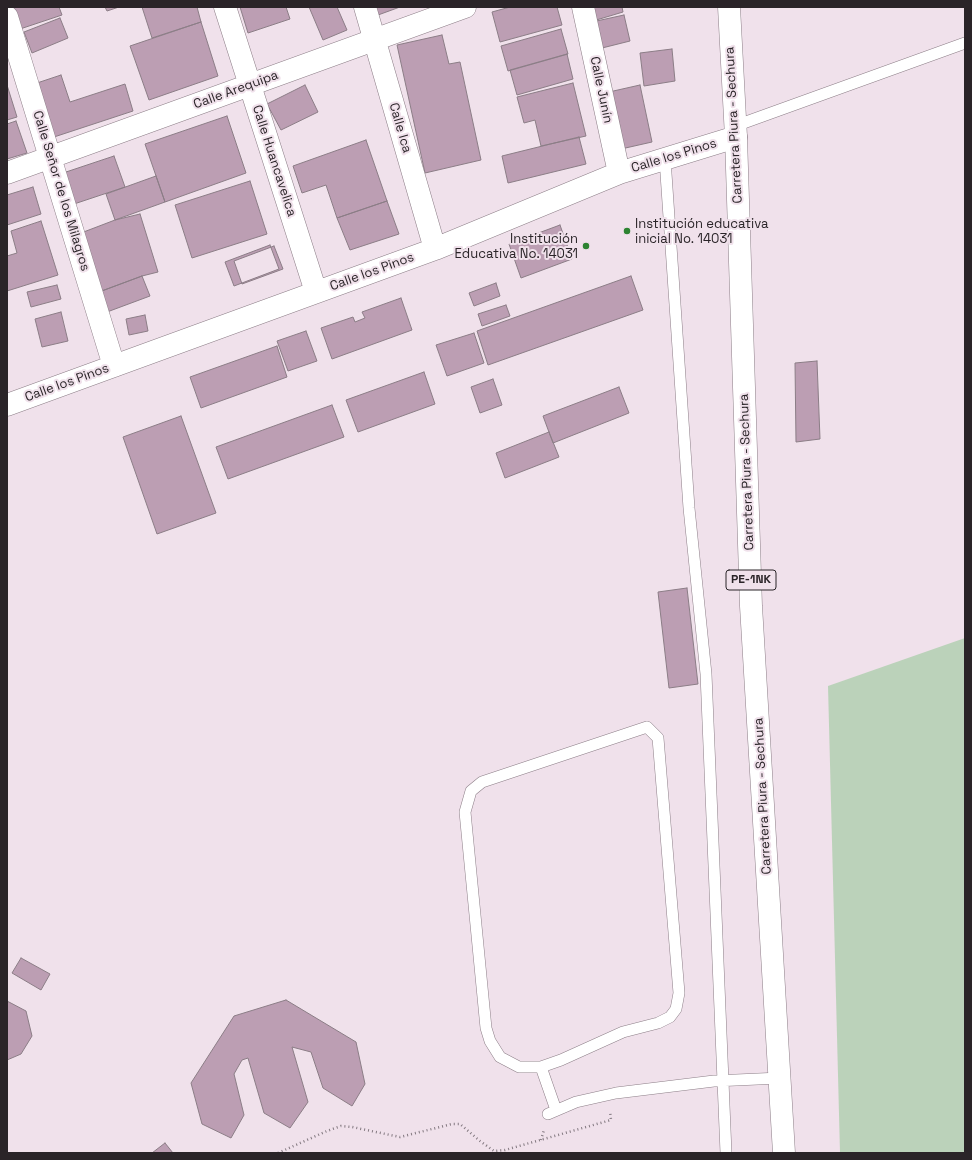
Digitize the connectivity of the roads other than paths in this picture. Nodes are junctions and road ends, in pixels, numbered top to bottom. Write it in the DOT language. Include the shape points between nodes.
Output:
graph roads {
  1 [pos="226,7"];
  2 [pos="365,7"];
  3 [pos="465,7"];
  4 [pos="583,7"];
  5 [pos="728,7"];
  6 [pos="7,17"];
  7 [pos="374,39"];
  8 [pos="965,43"];
  9 [pos="250,85"];
  10 [pos="735,132"];
  11 [pos="50,157"];
  12 [pos="665,159"];
  13 [pos="7,173"];
  14 [pos="619,173"];
  15 [pos="435,249"];
  16 [pos="316,292"];
  17 [pos="114,366"];
  18 [pos="7,405"];
  19 [pos="541,1067"];
  20 [pos="780,1078"];
  21 [pos="723,1080"];
  22 [pos="726,1153"];
  23 [pos="784,1153"];
  1 -- 9 [label="street, Calle Huancavelica"];
  2 -- 7 [label="street, Calle Ica"];
  3 -- 7 [label="street, Calle Arequipa"];
  4 -- 14 [label="street, Calle Junín"];
  5 -- 10 [label="street, Carretera Piura - Sechura / PE-1NK"];
  6 -- 11 [label="street, Calle Señor de los Milagros"];
  7 -- 9 [label="street, Calle Arequipa"];
  7 -- 15 [label="street, Calle Ica"];
  8 -- 10 [label="lane"];
  9 -- 11 [label="street, Calle Arequipa"];
  9 -- 16 [label="street, Calle Huancavelica"];
  10 -- 12 [label="street, Calle los Pinos"];
  10 -- 20 [label="street, Carretera Piura - Sechura / PE-1NK" via="751,606"];
  11 -- 13 [label="street, Calle Arequipa"];
  11 -- 17 [label="street, Calle Señor de los Milagros"];
  12 -- 14 [label="street, Calle los Pinos"];
  12 -- 21 [label="lane" via="689,508 706,674"];
  14 -- 15 [label="street, Calle los Pinos"];
  15 -- 16 [label="street, Calle los Pinos"];
  16 -- 17 [label="street, Calle los Pinos"];
  17 -- 18 [label="street, Calle los Pinos"];
  19 -- 19 [label="lane" via="519,1067 500,1057 490,1041 486,1028 464,812 471,791 482,782 647,727 658,738 679,993 676,1009 670,1017 658,1023 623,1032"];
  19 -- 21 [label="lane" via="552,1112 576,1102 607,1095"];
  20 -- 21 [label="lane"];
  20 -- 23 [label="street, Carretera Piura - Sechura / PE-1NK"];
  21 -- 22 [label="lane"];
}
